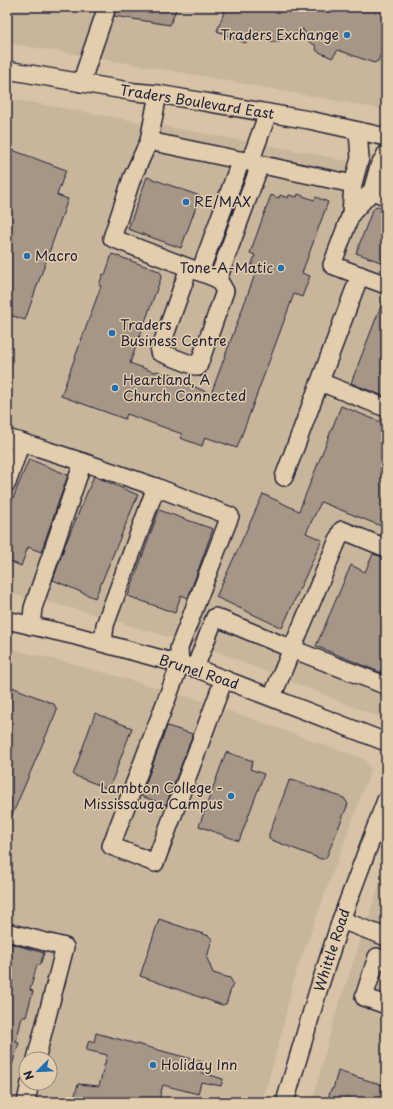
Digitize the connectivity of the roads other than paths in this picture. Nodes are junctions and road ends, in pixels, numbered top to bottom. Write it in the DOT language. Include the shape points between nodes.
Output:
graph roads {
  1 [pos="107,7"];
  2 [pos="7,70"];
  3 [pos="81,83"];
  4 [pos="158,94"];
  5 [pos="268,113"];
  6 [pos="358,131"];
  7 [pos="386,137"];
  8 [pos="149,141"];
  9 [pos="386,154"];
  10 [pos="251,162"];
  11 [pos="353,184"];
  12 [pos="379,194"];
  13 [pos="351,214"];
  14 [pos="194,270"];
  15 [pos="360,275"];
  16 [pos="218,279"];
  17 [pos="386,285"];
  18 [pos="320,382"];
  19 [pos="386,408"];
  20 [pos="14,440"];
  21 [pos="83,462"];
  22 [pos="284,477"];
  23 [pos="7,483"];
  24 [pos="156,487"];
  25 [pos="386,548"];
  26 [pos="7,620"];
  27 [pos="31,626"];
  28 [pos="103,644"];
  29 [pos="292,649"];
  30 [pos="187,666"];
  31 [pos="224,679"];
  32 [pos="382,684"];
  33 [pos="272,697"];
  34 [pos="386,742"];
  35 [pos="386,800"];
  36 [pos="342,920"];
  37 [pos="7,932"];
  38 [pos="386,937"];
  39 [pos="386,960"];
  40 [pos="386,1005"];
  41 [pos="38,1051"];
  42 [pos="28,1091"];
  43 [pos="26,1102"];
  44 [pos="285,1102"];
  1 -- 3 [label="street"];
  2 -- 3 [label="street, Traders Boulevard East"];
  3 -- 4 [label="street, Traders Boulevard East"];
  4 -- 5 [label="street, Traders Boulevard East"];
  4 -- 8 [label="street"];
  5 -- 6 [label="street, Traders Boulevard East"];
  5 -- 10 [label="street"];
  6 -- 7 [label="street, Traders Boulevard East"];
  6 -- 11 [label="street" via="360,158"];
  8 -- 10 [label="street"];
  8 -- 14 [label="street" via="132,178 112,238"];
  9 -- 12 [label="street" via="379,166"];
  10 -- 11 [label="street"];
  10 -- 14 [label="street"];
  10 -- 16 [label="street"];
  11 -- 13 [label="street"];
  12 -- 13 [label="street"];
  13 -- 15 [label="street" via="332,265"];
  14 -- 16 [label="street"];
  14 -- 16 [label="street" via="159,352 198,367 225,291"];
  15 -- 17 [label="street"];
  15 -- 18 [label="street"];
  18 -- 19 [label="street"];
  18 -- 22 [label="street"];
  20 -- 21 [label="street"];
  20 -- 23 [label="street"];
  21 -- 24 [label="street"];
  21 -- 27 [label="street" via="34,608"];
  24 -- 28 [label="street" via="105,625"];
  24 -- 30 [label="street" via="230,516 180,648"];
  25 -- 29 [label="street" via="342,530"];
  26 -- 27 [label="street, Brunel Road"];
  27 -- 28 [label="street, Brunel Road"];
  28 -- 30 [label="street, Brunel Road"];
  29 -- 30 [label="street" via="215,617"];
  29 -- 32 [label="street"];
  29 -- 33 [label="street"];
  30 -- 31 [label="street, Brunel Road"];
  30 -- 31 [label="street" via="111,846 155,863"];
  31 -- 33 [label="street, Brunel Road"];
  33 -- 34 [label="street, Brunel Road"];
  35 -- 36 [label="street, Whittle Road"];
  36 -- 38 [label="street"];
  36 -- 44 [label="street, Whittle Road"];
  37 -- 41 [label="street" via="65,947"];
  39 -- 40 [label="street" via="377,957 364,998"];
  42 -- 43 [label="street"];
}
